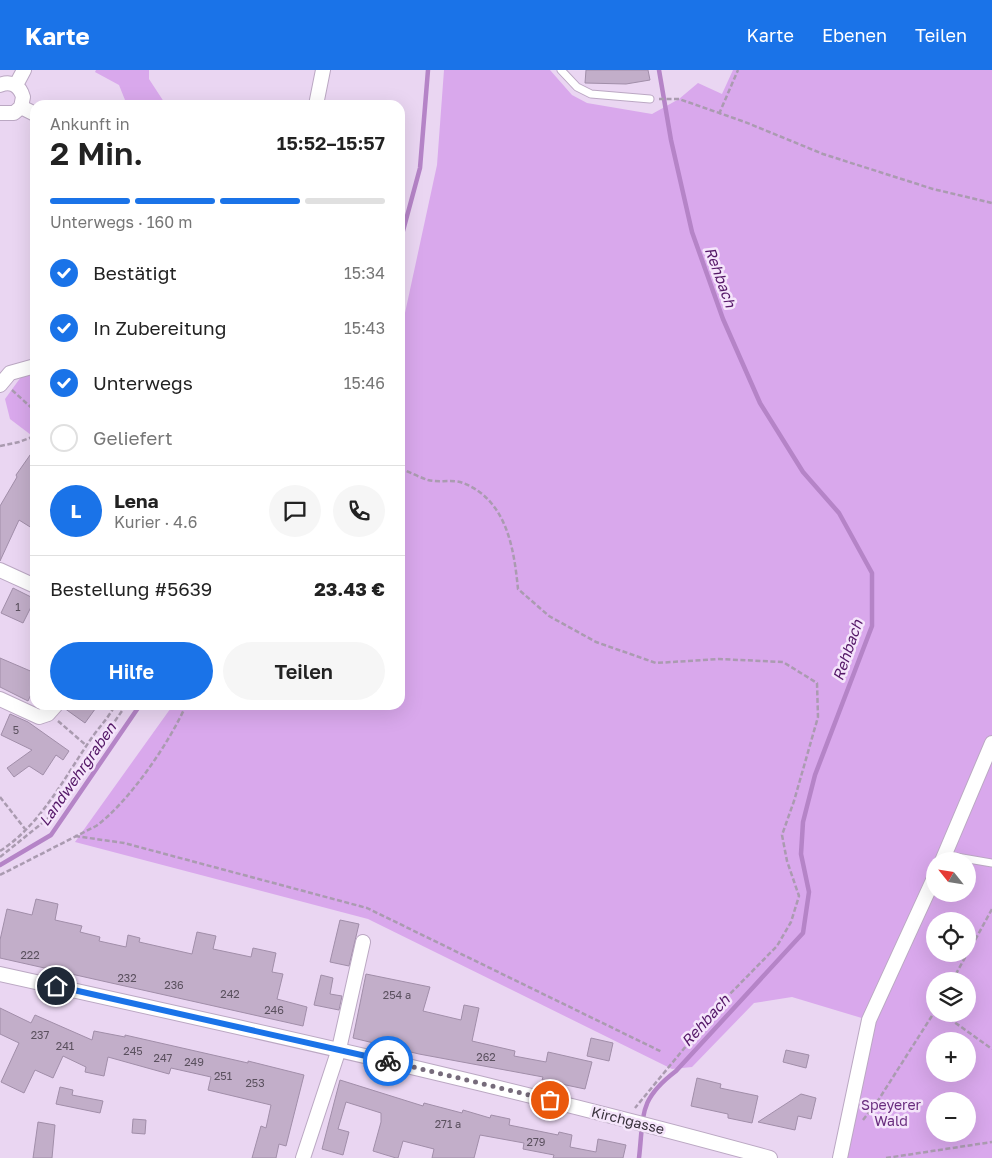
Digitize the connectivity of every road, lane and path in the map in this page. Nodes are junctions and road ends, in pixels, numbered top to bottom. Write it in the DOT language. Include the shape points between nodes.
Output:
graph roads {
  1 [pos="24,70"];
  2 [pos="323,70"];
  3 [pos="561,70"];
  4 [pos="738,70"];
  5 [pos="0,84"];
  6 [pos="16,85"];
  7 [pos="650,99"];
  8 [pos="317,100"];
  9 [pos="21,106"];
  10 [pos="30,111"];
  11 [pos="0,113"];
  12 [pos="720,114"];
  13 [pos="992,202"];
  14 [pos="30,367"];
  15 [pos="1,383"];
  16 [pos="30,407"];
  17 [pos="30,438"];
  18 [pos="0,446"];
  19 [pos="405,470"];
  20 [pos="0,570"];
  21 [pos="30,584"];
  22 [pos="0,698"];
  23 [pos="50,710"];
  24 [pos="53,710"];
  25 [pos="113,710"];
  26 [pos="123,710"];
  27 [pos="184,710"];
  28 [pos="992,743"];
  29 [pos="87,746"];
  30 [pos="0,797"];
  31 [pos="26,830"];
  32 [pos="75,836"];
  33 [pos="0,851"];
  34 [pos="946,852"];
  35 [pos="0,857"];
  36 [pos="976,861"];
  37 [pos="992,863"];
  38 [pos="0,874"];
  39 [pos="926,896"];
  40 [pos="992,909"];
  41 [pos="976,937"];
  42 [pos="363,942"];
  43 [pos="0,974"];
  44 [pos="928,1022"];
  45 [pos="954,1022"];
  46 [pos="339,1049"];
  47 [pos="992,1050"];
  48 [pos="662,1052"];
  49 [pos="627,1119"];
  50 [pos="860,1123"];
  51 [pos="992,1142"];
  52 [pos="303,1158"];
  53 [pos="770,1158"];
  54 [pos="840,1158"];
  55 [pos="886,1158"];
  1 -- 6 [label="street"];
  2 -- 8 [label="street"];
  3 -- 7 [label="lane" via="591,94"];
  4 -- 12 [label="path"];
  5 -- 6 [label="street"];
  6 -- 9 [label="street" via="23,97"];
  7 -- 12 [label="path" via="679,99"];
  9 -- 10 [label="street"];
  9 -- 11 [label="street" via="14,113"];
  12 -- 13 [label="path" via="823,154 933,189"];
  14 -- 15 [label="street" via="10,373"];
  15 -- 16 [label="path"];
  17 -- 18 [label="path"];
  19 -- 49 [label="path" via="429,480 462,482 482,494 506,524 515,553 518,589 549,616 596,642 656,663 719,659 783,662 817,683 818,717 782,835 799,896 791,922 777,946 724,1000"];
  20 -- 21 [label="street"];
  22 -- 23 [label="street" via="39,716"];
  24 -- 29 [label="path"];
  25 -- 29 [label="path"];
  26 -- 35 [label="path" via="56,812"];
  27 -- 32 [label="path" via="155,758 111,816"];
  28 -- 34 [label="street"];
  29 -- 31 [label="path" via="51,800"];
  30 -- 31 [label="path"];
  31 -- 33 [label="path"];
  32 -- 38 [label="path"];
  32 -- 48 [label="path" via="124,843 367,908"];
  36 -- 37 [label="lane"];
  39 -- 54 [label="street" via="869,1020"];
  40 -- 41 [label="path"];
  42 -- 46 [label="street"];
  43 -- 46 [label="street, Kirchgasse"];
  44 -- 50 [label="path"];
  45 -- 47 [label="path"];
  46 -- 49 [label="street, Kirchgasse"];
  46 -- 52 [label="street"];
  49 -- 53 [label="street, Kirchgasse"];
  51 -- 55 [label="path"];
}
